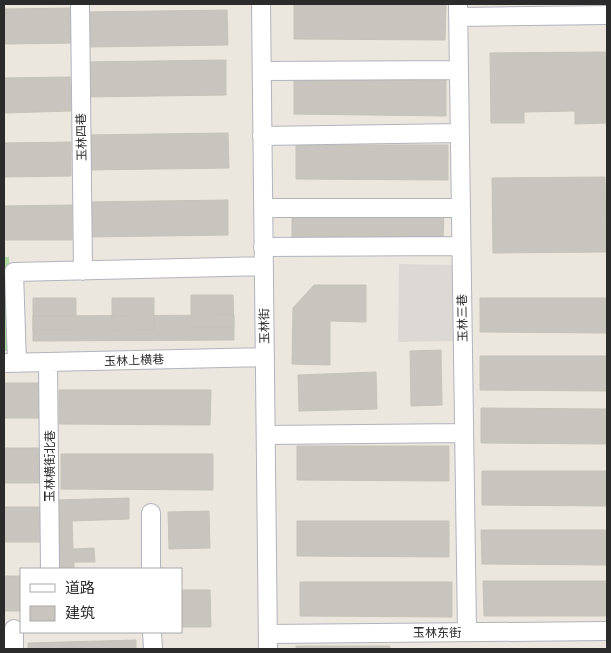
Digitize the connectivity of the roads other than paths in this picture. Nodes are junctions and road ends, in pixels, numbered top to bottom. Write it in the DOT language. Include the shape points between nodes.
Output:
graph roads {
  1 [pos="80,4"];
  2 [pos="261,4"];
  3 [pos="458,10"];
  4 [pos="607,15"];
  5 [pos="458,70"];
  6 [pos="262,71"];
  7 [pos="460,133"];
  8 [pos="262,136"];
  9 [pos="263,208"];
  10 [pos="461,208"];
  11 [pos="462,246"];
  12 [pos="263,247"];
  13 [pos="264,266"];
  14 [pos="82,271"];
  15 [pos="265,357"];
  16 [pos="48,362"];
  17 [pos="10,363"];
  18 [pos="464,434"];
  19 [pos="266,435"];
  20 [pos="151,513"];
  21 [pos="50,568"];
  22 [pos="152,568"];
  23 [pos="13,629"];
  24 [pos="607,631"];
  25 [pos="467,632"];
  26 [pos="152,633"];
  27 [pos="268,641"];
  28 [pos="14,649"];
  29 [pos="153,649"];
  1 -- 14 [label="street, 玉林四巷"];
  2 -- 6 [label="street, 玉林街"];
  3 -- 4 [label="street"];
  3 -- 5 [label="street, 玉林三巷"];
  5 -- 6 [label="street"];
  5 -- 7 [label="street, 玉林三巷"];
  6 -- 8 [label="street, 玉林街"];
  7 -- 8 [label="street"];
  7 -- 10 [label="street, 玉林三巷"];
  8 -- 9 [label="street, 玉林街"];
  9 -- 10 [label="street"];
  9 -- 12 [label="street, 玉林街"];
  10 -- 11 [label="street, 玉林三巷"];
  11 -- 12 [label="street"];
  11 -- 18 [label="street, 玉林三巷"];
  12 -- 13 [label="street, 玉林街"];
  13 -- 14 [label="street"];
  13 -- 15 [label="street, 玉林街"];
  14 -- 17 [label="street" via="14,272"];
  15 -- 16 [label="street, 玉林上横巷"];
  15 -- 19 [label="street, 玉林街"];
  16 -- 17 [label="street, 玉林上横巷"];
  16 -- 21 [label="street, 玉林横街北巷"];
  18 -- 19 [label="street"];
  18 -- 25 [label="street, 玉林三巷"];
  19 -- 27 [label="street, 玉林街"];
  20 -- 22 [label="street"];
  23 -- 28 [label="street"];
  24 -- 25 [label="street, 玉林东街"];
  25 -- 27 [label="street, 玉林东街"];
  26 -- 29 [label="street"];
}
